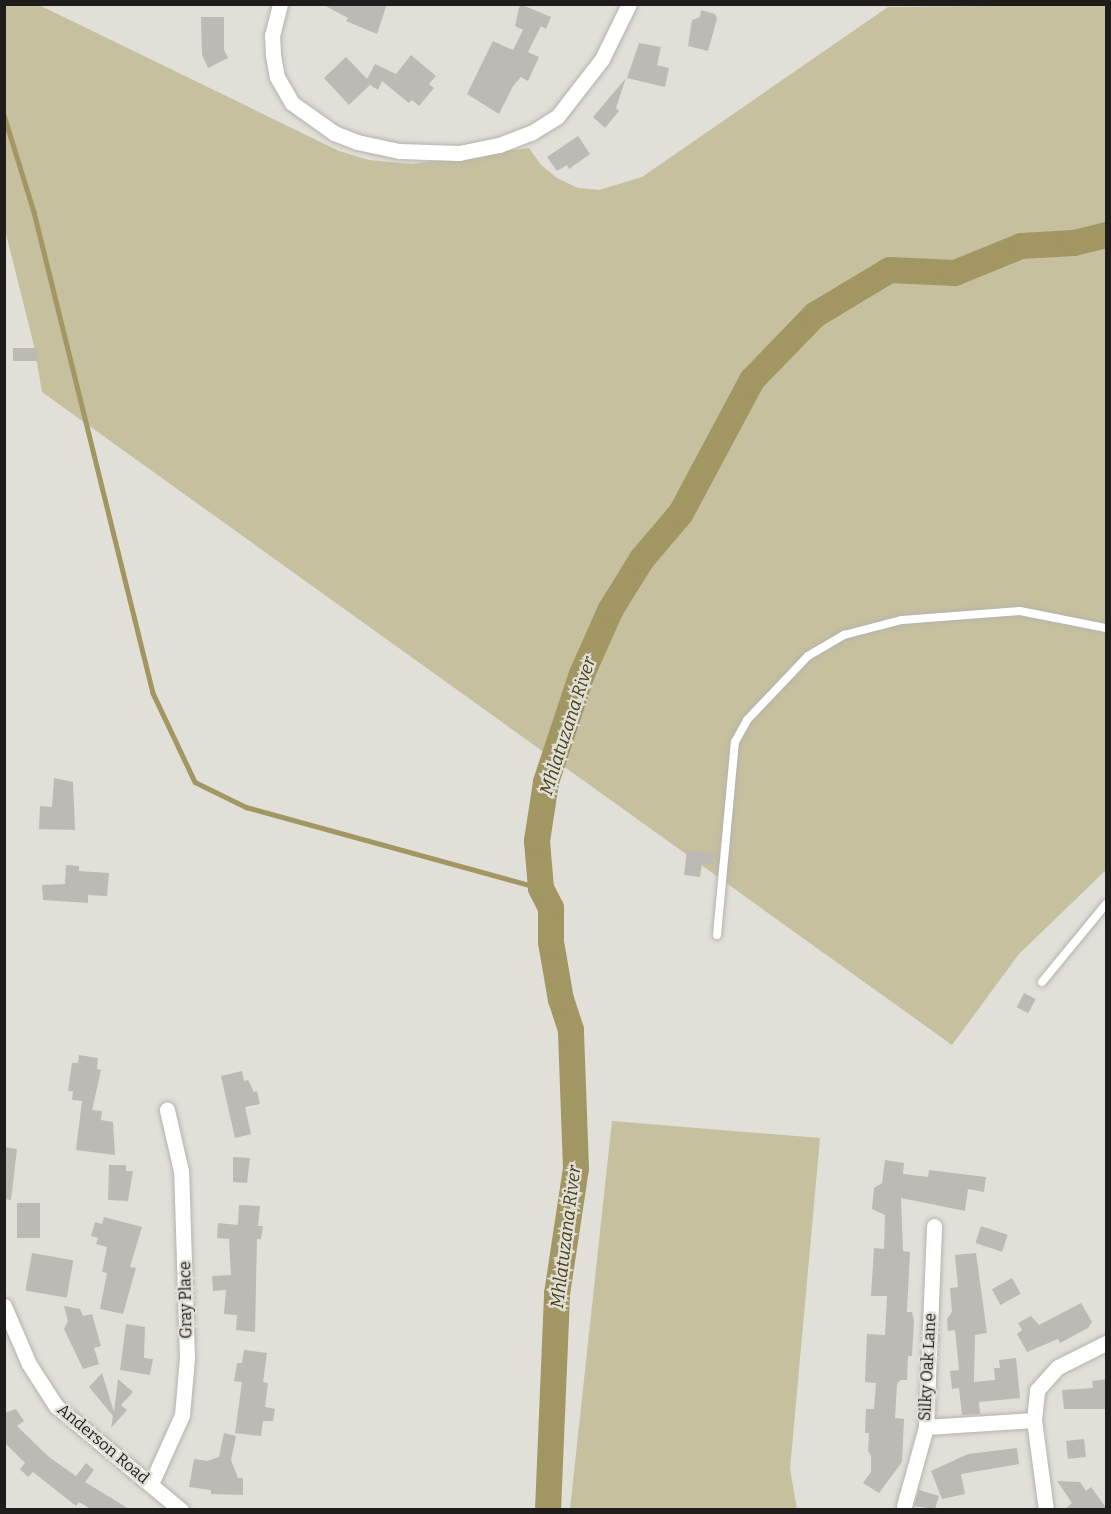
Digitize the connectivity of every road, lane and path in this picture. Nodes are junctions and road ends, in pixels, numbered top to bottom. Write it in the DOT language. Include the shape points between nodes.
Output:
graph roads {
  1 [pos="280,4"];
  2 [pos="629,4"];
  3 [pos="1107,628"];
  4 [pos="1107,904"];
  5 [pos="717,935"];
  6 [pos="1042,982"];
  7 [pos="167,1110"];
  8 [pos="934,1226"];
  9 [pos="4,1306"];
  10 [pos="1107,1343"];
  11 [pos="1034,1420"];
  12 [pos="926,1427"];
  13 [pos="151,1484"];
  14 [pos="904,1506"];
  15 [pos="181,1509"];
  16 [pos="1046,1509"];
  1 -- 2 [label="street" via="272,35 273,55 277,77 292,103 334,133 357,142 399,151 450,153 499,145 531,133 557,117 602,59"];
  3 -- 5 [label="lane" via="1020,611 902,620 844,635 808,656 747,720 735,742"];
  4 -- 6 [label="lane"];
  7 -- 13 [label="street, Gray Place" via="181,1171 186,1382 172,1443"];
  8 -- 12 [label="street, Silky Oak Lane"];
  9 -- 13 [label="street, Anderson Road" via="28,1364 56,1406"];
  10 -- 11 [label="street" via="1044,1378 1037,1390"];
  11 -- 12 [label="street"];
  11 -- 16 [label="street"];
  12 -- 14 [label="street, Silky Oak Lane"];
  13 -- 15 [label="street, Anderson Road"];
}
